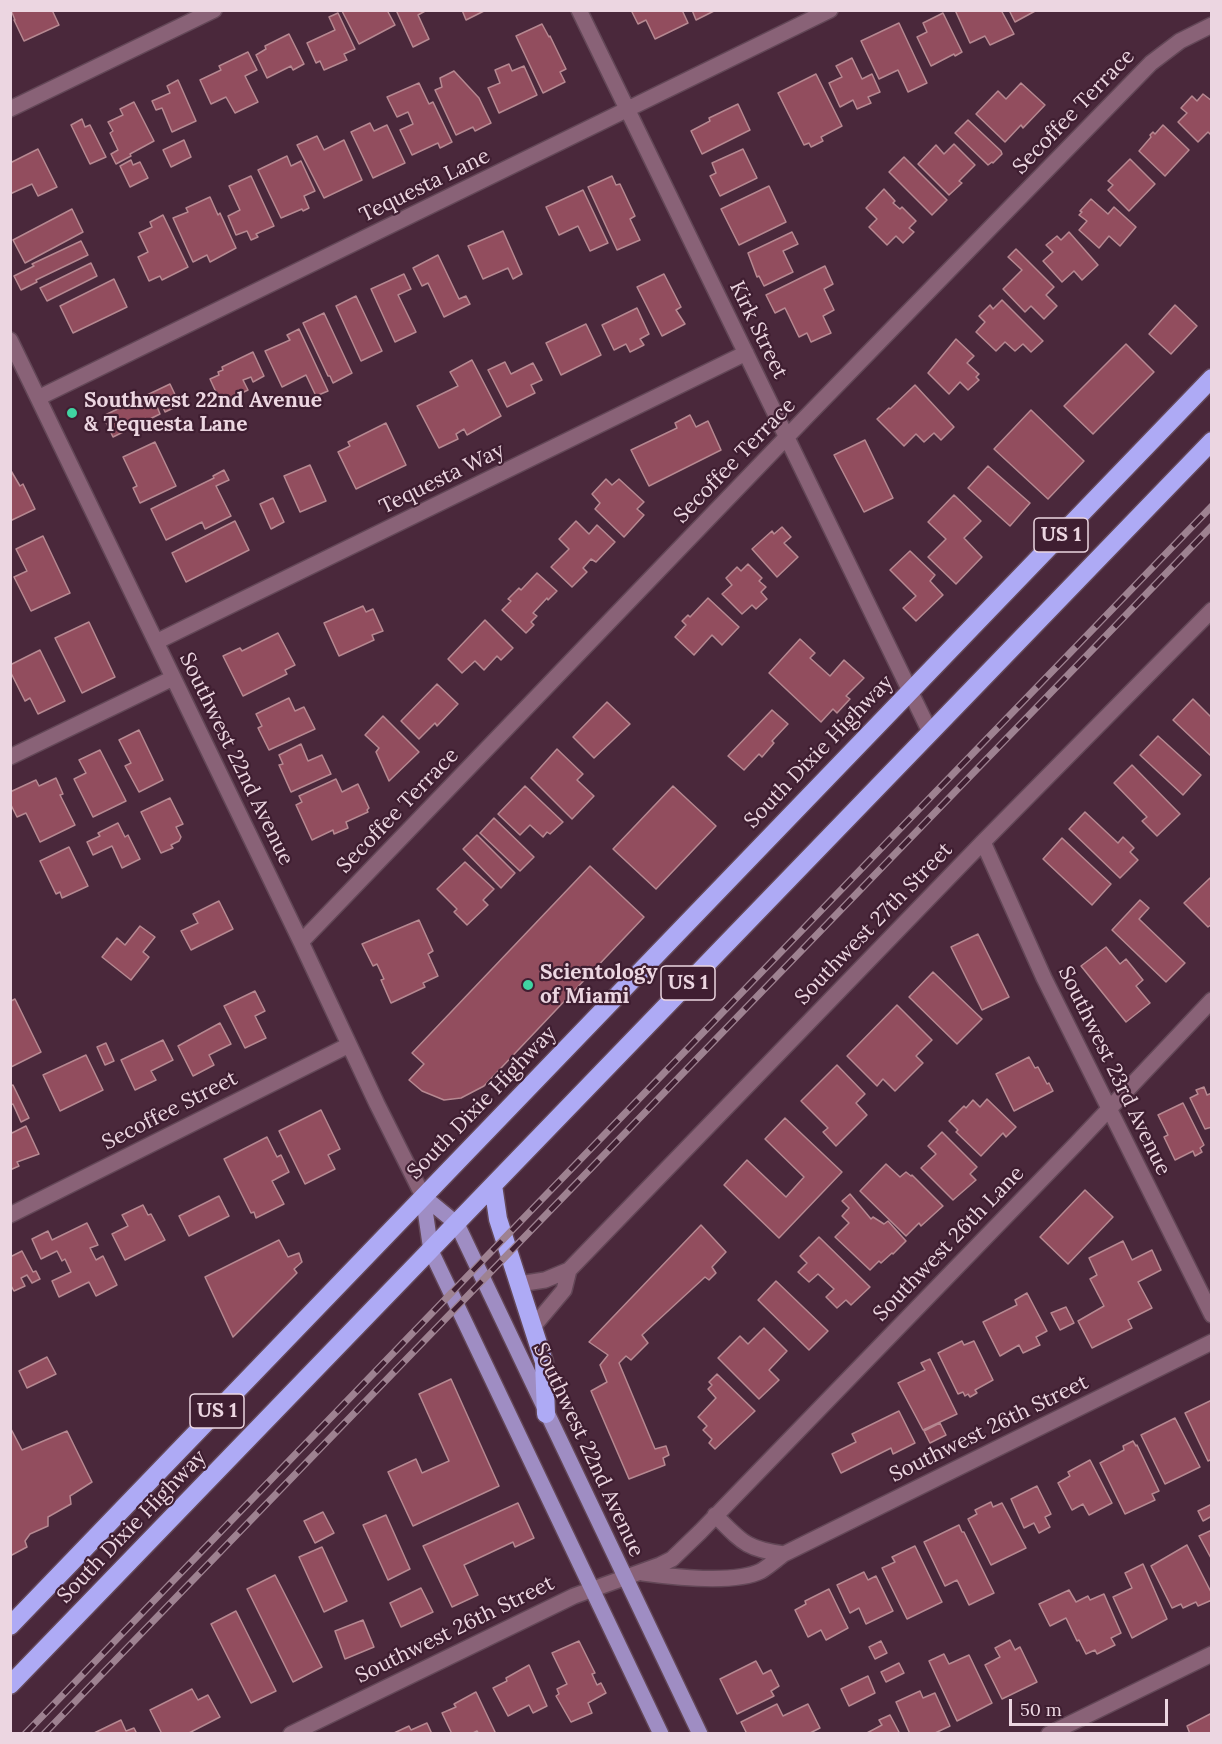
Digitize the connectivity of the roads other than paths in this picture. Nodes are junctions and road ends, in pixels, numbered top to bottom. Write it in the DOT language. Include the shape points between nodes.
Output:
graph roads {
  1 [pos="214,10"];
  2 [pos="579,10"];
  3 [pos="830,10"];
  4 [pos="1212,25"];
  5 [pos="10,109"];
  6 [pos="627,110"];
  7 [pos="10,340"];
  8 [pos="746,353"];
  9 [pos="1212,378"];
  10 [pos="38,398"];
  11 [pos="787,437"];
  12 [pos="1212,441"];
  13 [pos="1212,610"];
  14 [pos="156,642"];
  15 [pos="173,678"];
  16 [pos="909,692"];
  17 [pos="930,732"];
  18 [pos="10,757"];
  19 [pos="983,842"];
  20 [pos="301,942"];
  21 [pos="1212,1000"];
  22 [pos="349,1045"];
  23 [pos="1108,1109"];
  24 [pos="494,1185"];
  25 [pos="423,1196"];
  26 [pos="10,1215"];
  27 [pos="457,1224"];
  28 [pos="431,1251"];
  29 [pos="569,1270"];
  30 [pos="519,1284"];
  31 [pos="1212,1315"];
  32 [pos="533,1327"];
  33 [pos="1212,1342"];
  34 [pos="546,1414"];
  35 [pos="715,1515"];
  36 [pos="784,1554"];
  37 [pos="640,1572"];
  38 [pos="625,1577"];
  39 [pos="591,1588"];
  40 [pos="10,1626"];
  41 [pos="1212,1654"];
  42 [pos="10,1686"];
  43 [pos="291,1734"];
  44 [pos="661,1734"];
  45 [pos="700,1734"];
  46 [pos="1049,1734"];
  1 -- 5 [label="street"];
  2 -- 6 [label="street, Kirk Street"];
  3 -- 6 [label="street, Tequesta Lane"];
  4 -- 11 [label="street, Secoffee Terrace" via="1180,41 1150,63"];
  6 -- 8 [label="street, Kirk Street"];
  6 -- 10 [label="street, Tequesta Lane"];
  7 -- 10 [label="street, Southwest 22nd Avenue"];
  8 -- 11 [label="street, Kirk Street"];
  8 -- 14 [label="street, Tequesta Way"];
  9 -- 16 [label="highway, South Dixie Highway / US 1"];
  10 -- 14 [label="street, Southwest 22nd Avenue"];
  11 -- 16 [label="street, Kirk Street"];
  11 -- 20 [label="street, Secoffee Terrace"];
  12 -- 17 [label="highway, South Dixie Highway / US 1"];
  13 -- 19 [label="street, Southwest 27th Street"];
  14 -- 15 [label="street, Southwest 22nd Avenue"];
  15 -- 18 [label="street"];
  15 -- 20 [label="street, Southwest 22nd Avenue"];
  16 -- 17 [label="street, Kirk Street"];
  16 -- 25 [label="highway, South Dixie Highway / US 1"];
  17 -- 24 [label="highway, South Dixie Highway / US 1"];
  19 -- 23 [label="street, Southwest 23rd Avenue"];
  19 -- 29 [label="street, Southwest 27th Street"];
  20 -- 22 [label="street, Southwest 22nd Avenue"];
  21 -- 23 [label="street, Southwest 26th Lane"];
  22 -- 25 [label="street, Southwest 22nd Avenue"];
  22 -- 26 [label="street, Secoffee Street"];
  23 -- 31 [label="street, Southwest 23rd Avenue"];
  23 -- 35 [label="street, Southwest 26th Lane"];
  24 -- 27 [label="highway, South Dixie Highway / US 1"];
  24 -- 30 [label="highway" via="498,1219"];
  25 -- 27 [label="main road, Southwest 22nd Avenue"];
  25 -- 28 [label="main road, Southwest 22nd Avenue"];
  25 -- 40 [label="highway, South Dixie Highway / US 1"];
  27 -- 28 [label="highway, South Dixie Highway / US 1"];
  27 -- 34 [label="main road, Southwest 22nd Avenue"];
  28 -- 39 [label="main road, Southwest 22nd Avenue"];
  28 -- 42 [label="highway, South Dixie Highway / US 1"];
  29 -- 30 [label="street, Southwest 27th Street" via="546,1280"];
  29 -- 32 [label="street, Southwest 27th Street" via="564,1290"];
  30 -- 32 [label="highway"];
  32 -- 34 [label="highway" via="544,1362"];
  33 -- 36 [label="street, Southwest 26th Street"];
  34 -- 38 [label="main road, Southwest 22nd Avenue"];
  35 -- 36 [label="street" via="747,1545"];
  35 -- 37 [label="street, Southwest 26th Street" via="672,1559"];
  36 -- 37 [label="street, Southwest 26th Street" via="750,1574 696,1578"];
  37 -- 38 [label="street, Southwest 26th Street"];
  38 -- 39 [label="street, Southwest 26th Street"];
  38 -- 45 [label="main road, Southwest 22nd Avenue"];
  39 -- 43 [label="street, Southwest 26th Street"];
  39 -- 44 [label="main road, Southwest 22nd Avenue"];
  41 -- 46 [label="street"];
}
